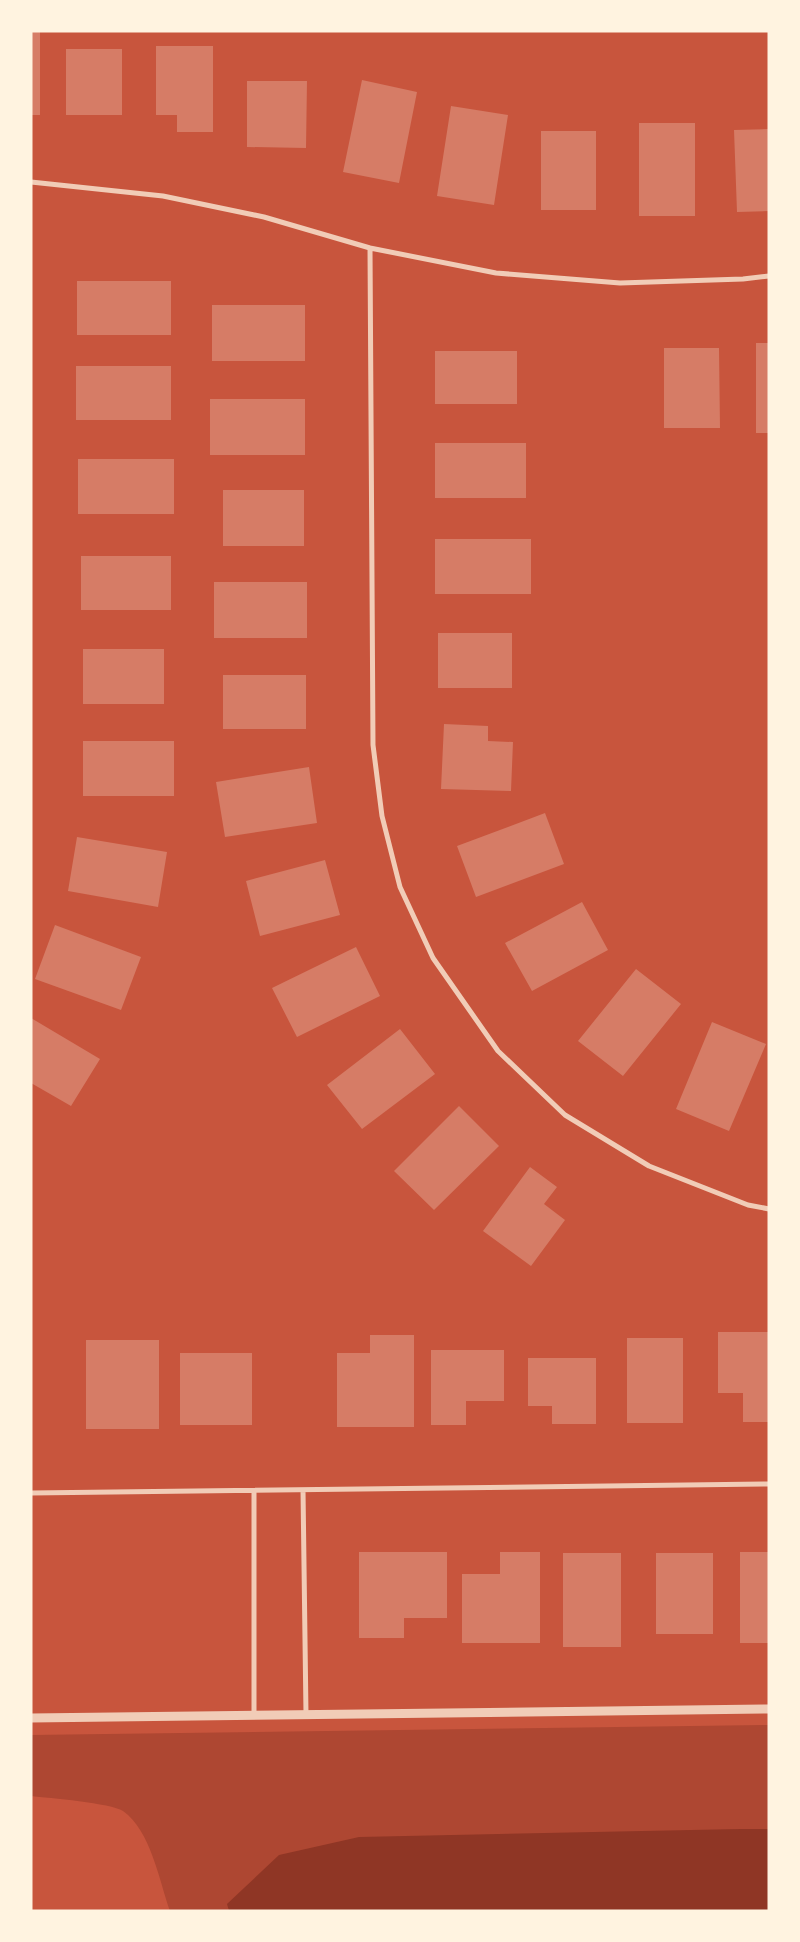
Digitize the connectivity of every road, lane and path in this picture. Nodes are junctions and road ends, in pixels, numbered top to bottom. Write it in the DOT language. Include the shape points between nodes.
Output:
graph roads {
  1 [pos="31,182"];
  2 [pos="370,248"];
  3 [pos="769,276"];
  4 [pos="769,1209"];
  5 [pos="769,1484"];
  6 [pos="303,1490"];
  7 [pos="254,1491"];
  8 [pos="31,1494"];
  9 [pos="769,1708"];
  10 [pos="306,1714"];
  11 [pos="254,1715"];
  12 [pos="31,1718"];
  1 -- 2 [label="street" via="163,196 264,217"];
  2 -- 3 [label="street" via="496,274 620,283"];
  2 -- 4 [label="street" via="373,745 382,816 400,887 433,958 498,1051 566,1115 649,1166 748,1205"];
  5 -- 6 [label="street"];
  6 -- 7 [label="street"];
  6 -- 10 [label="street"];
  7 -- 8 [label="street"];
  7 -- 11 [label="street"];
  9 -- 10 [label="street"];
  10 -- 11 [label="street"];
  11 -- 12 [label="street"];
}
